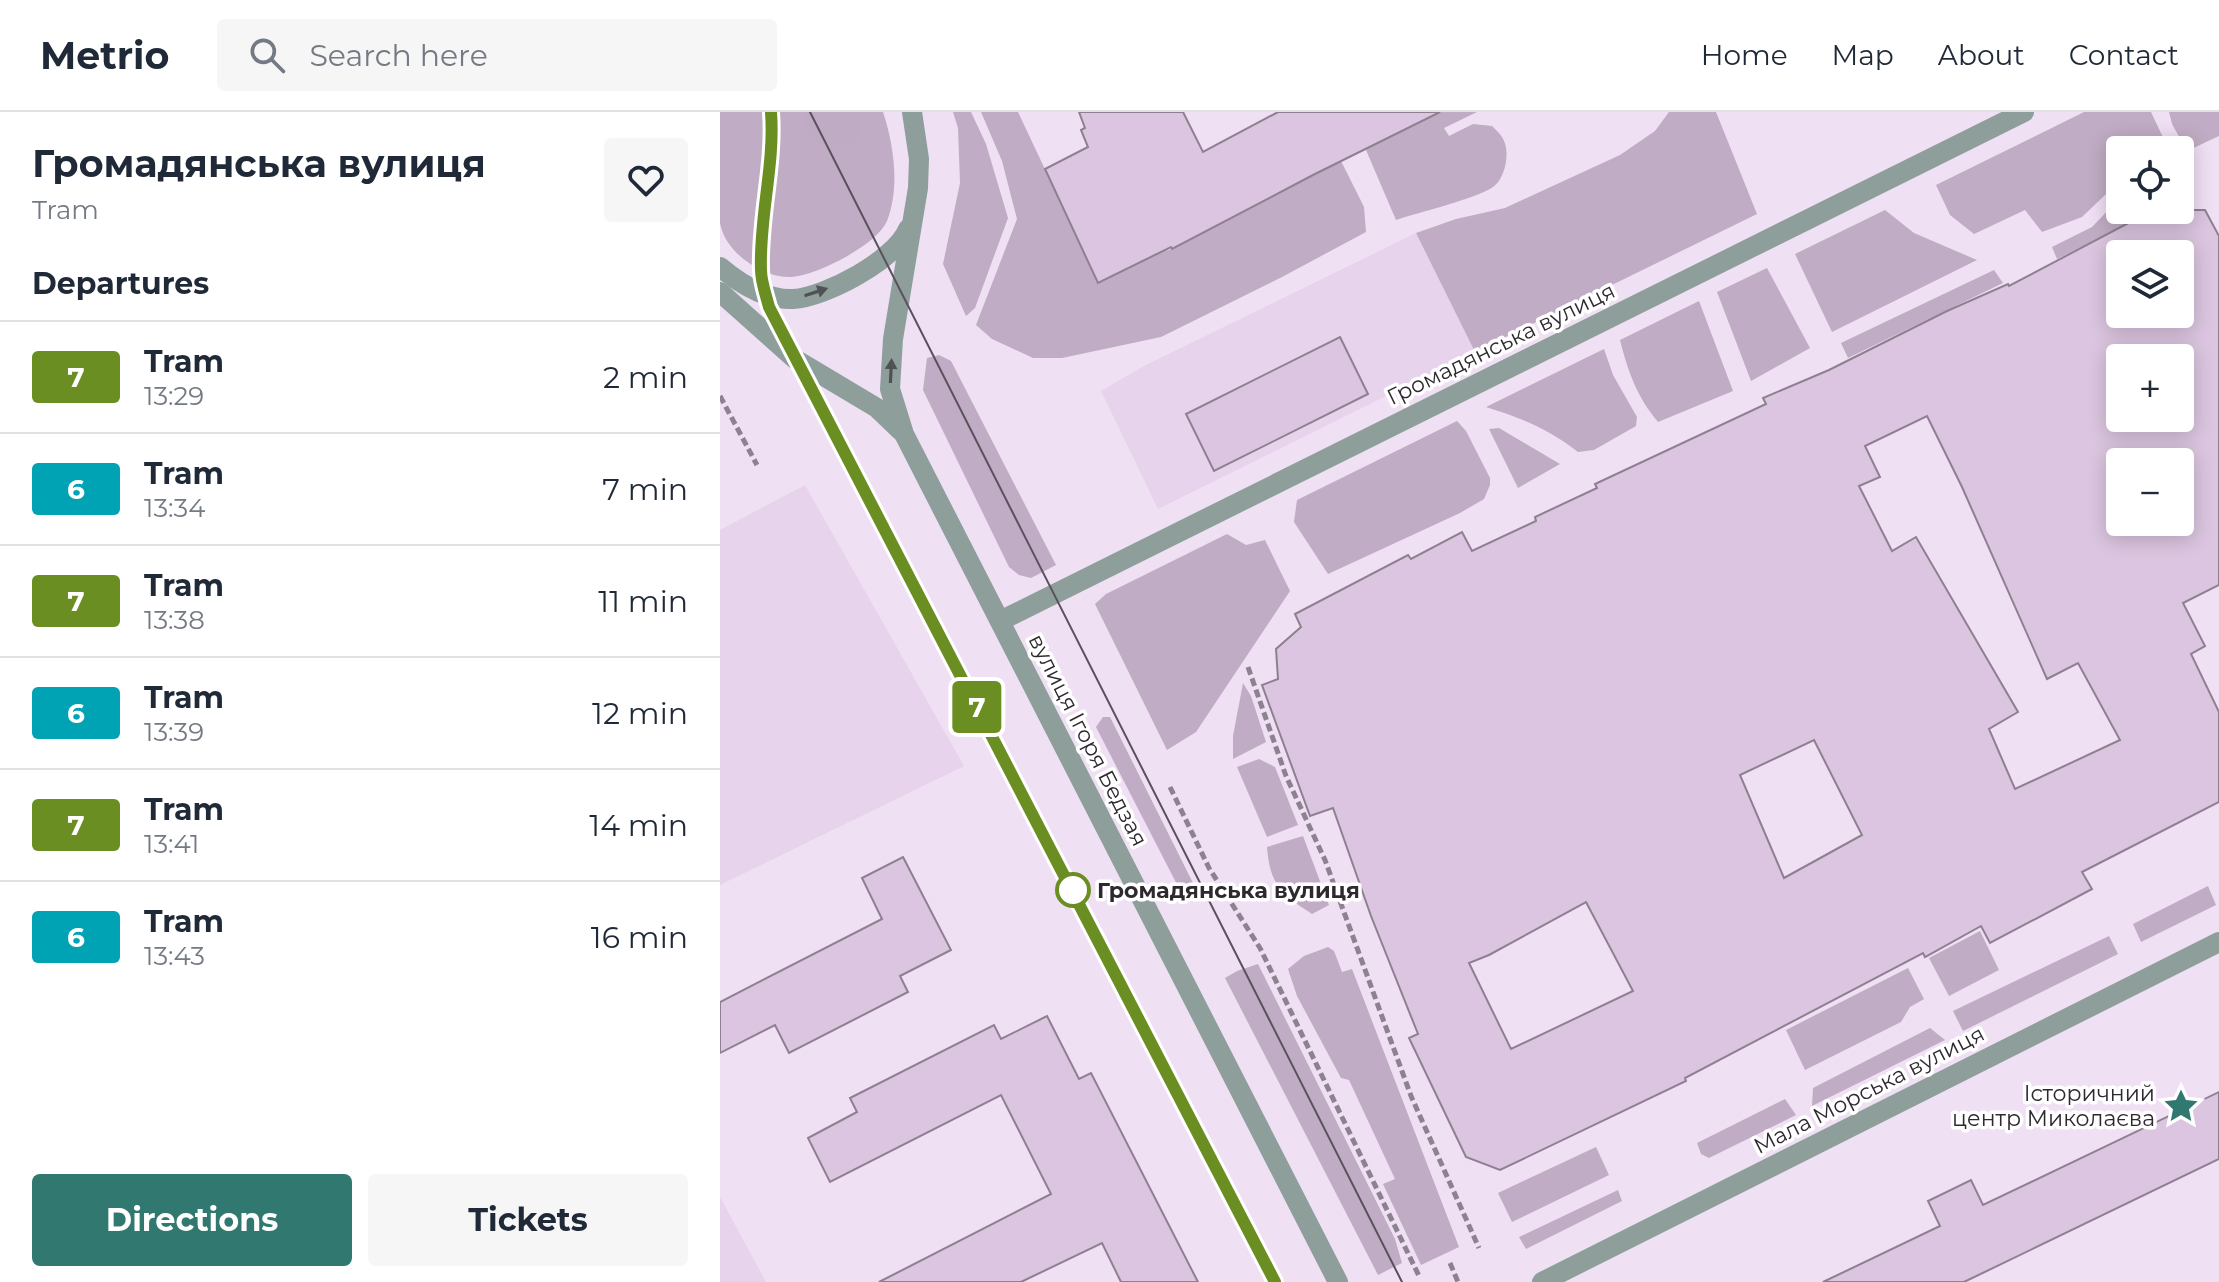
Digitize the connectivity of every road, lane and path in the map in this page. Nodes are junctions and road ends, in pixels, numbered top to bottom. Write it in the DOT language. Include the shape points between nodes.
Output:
graph roads {
  1 [pos="912,112"];
  2 [pos="2024,112"];
  3 [pos="913,216"];
  4 [pos="720,267"];
  5 [pos="720,292"];
  6 [pos="720,396"];
  7 [pos="904,434"];
  8 [pos="757,465"];
  9 [pos="1000,621"];
  10 [pos="1248,667"];
  11 [pos="1170,787"];
  12 [pos="2219,942"];
  13 [pos="1479,1248"];
  14 [pos="1450,1263"];
  15 [pos="1420,1278"];
  16 [pos="1338,1282"];
  17 [pos="1458,1282"];
  18 [pos="1542,1282"];
  1 -- 3 [label="street, вулиця Ігоря Бедзая" via="919,159"];
  2 -- 9 [label="street, Громадянська вулиця"];
  4 -- 3 [label="street, one-way" via="741,284 766,294 807,296 883,257 904,237"];
  7 -- 3 [label="street, вулиця Ігоря Бедзая, one-way" via="890,389"];
  5 -- 7 [label="street, вулиця Ігоря Бедзая" via="795,359 877,408"];
  6 -- 8 [label="path"];
  7 -- 9 [label="street, вулиця Ігоря Бедзая"];
  9 -- 16 [label="street, вулиця Ігоря Бедзая"];
  10 -- 13 [label="path" via="1411,1096"];
  11 -- 15 [label="path" via="1209,868 1260,948"];
  12 -- 18 [label="street, Мала Морська вулиця"];
  14 -- 17 [label="path"];
}
